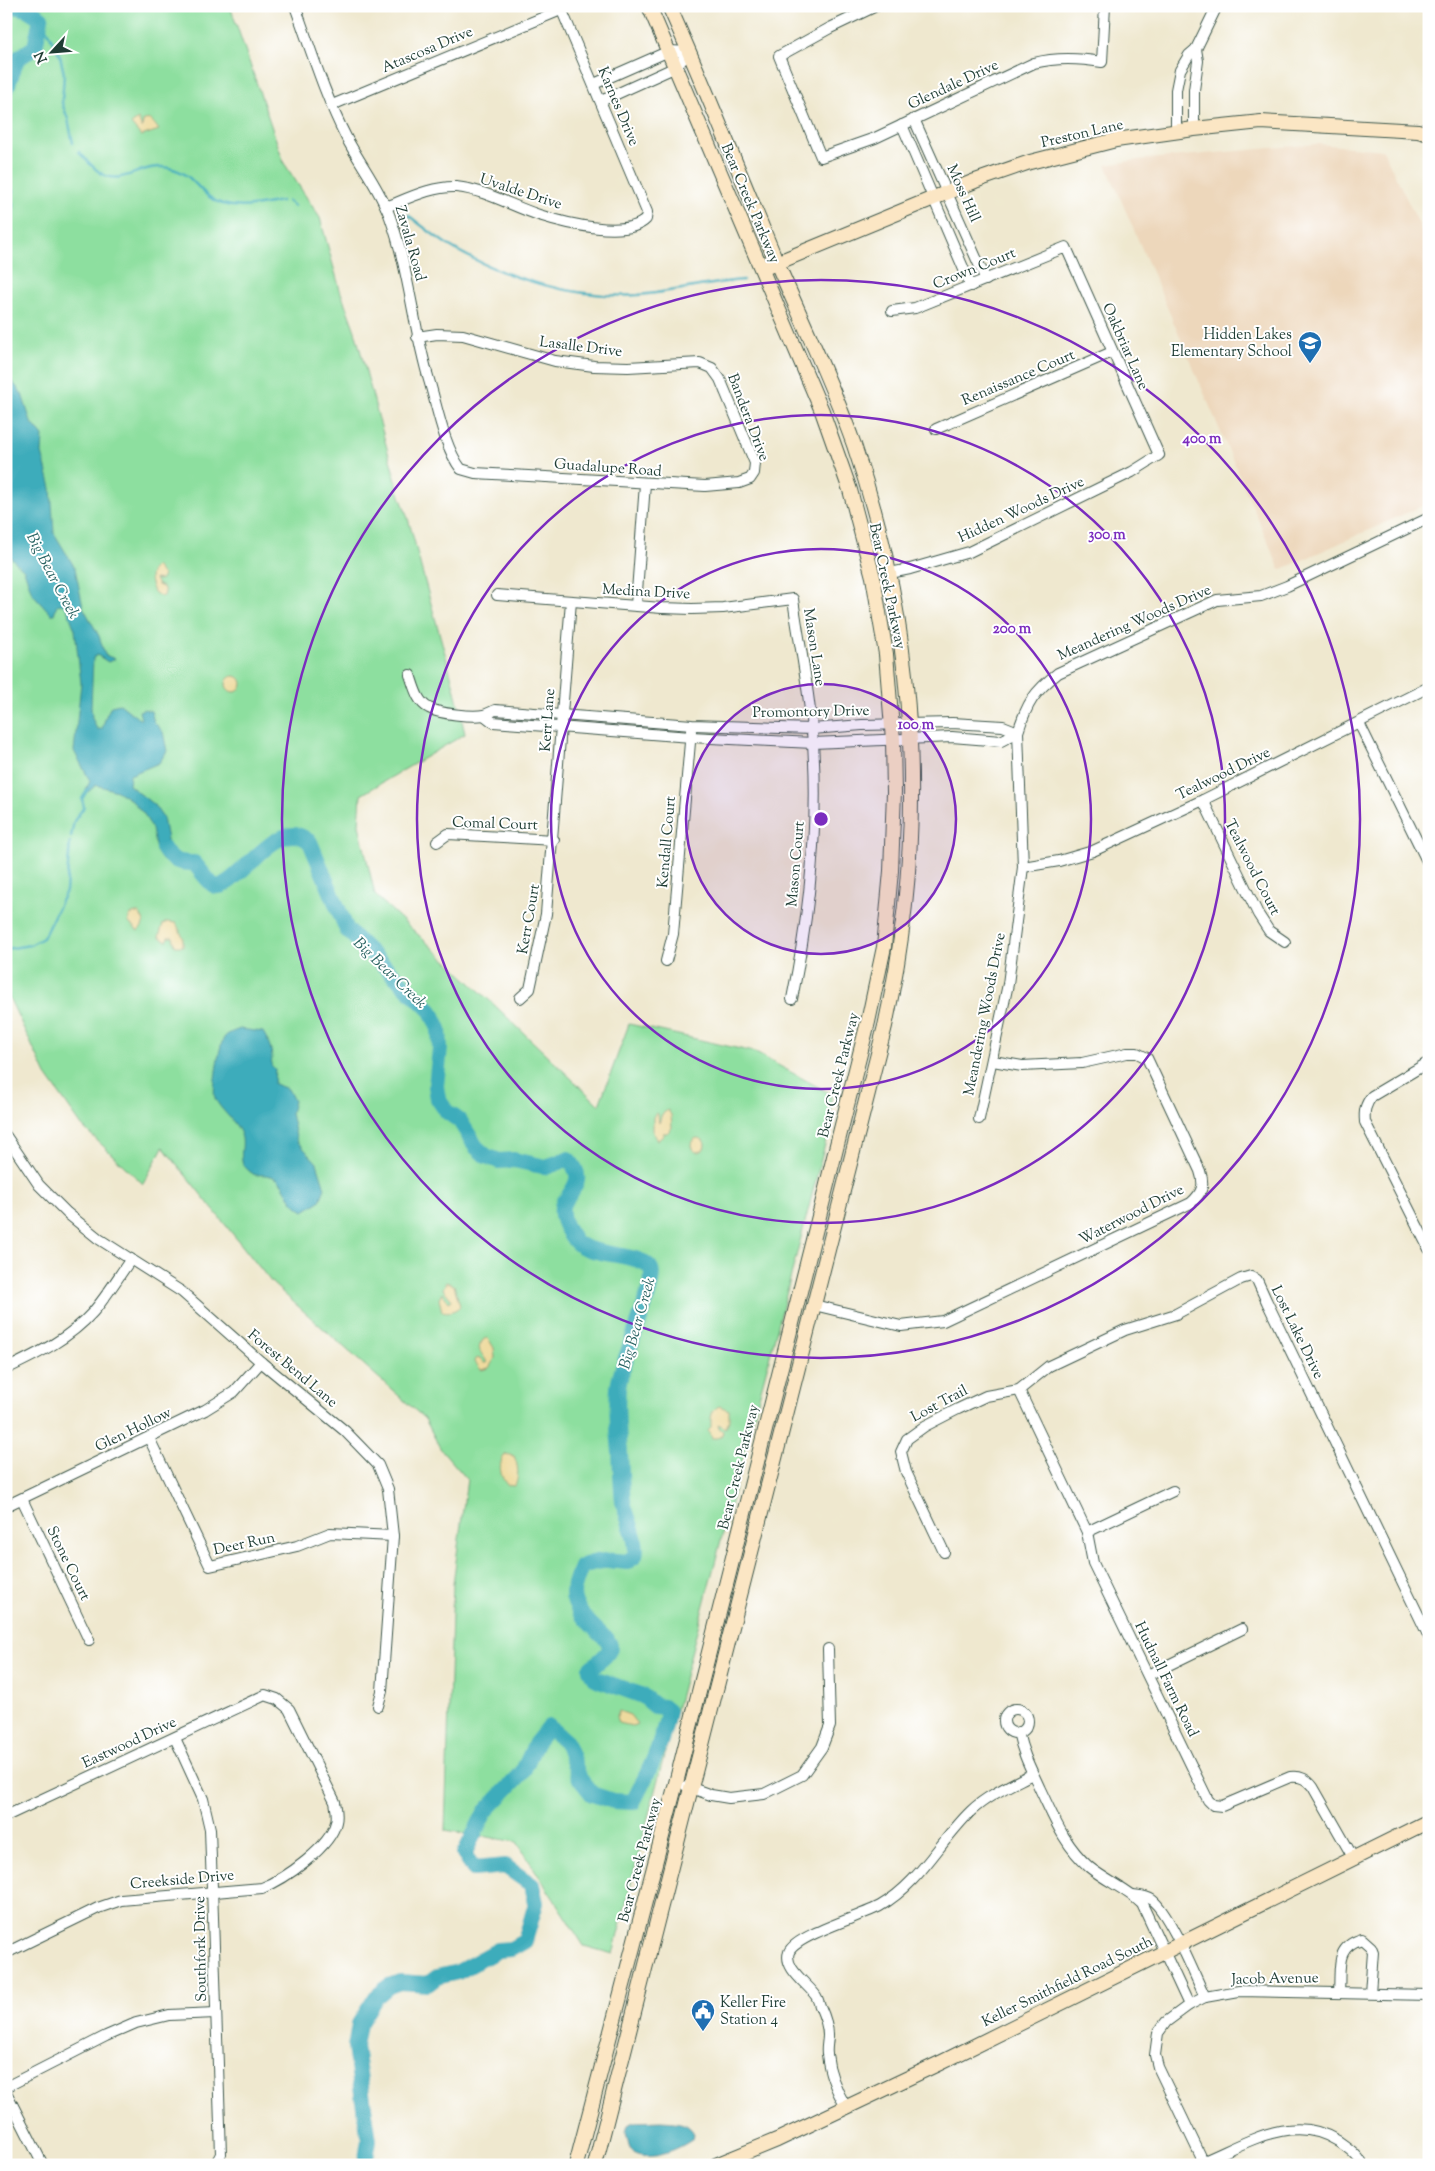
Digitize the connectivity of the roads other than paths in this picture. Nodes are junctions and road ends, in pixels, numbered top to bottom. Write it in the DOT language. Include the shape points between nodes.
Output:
graph roads {
  1 [pos="295,6"];
  2 [pos="649,6"];
  3 [pos="669,6"];
  4 [pos="876,6"];
  5 [pos="1105,6"];
  6 [pos="1216,6"];
  7 [pos="560,8"];
  8 [pos="1196,49"];
  9 [pos="669,52"];
  10 [pos="689,52"];
  11 [pos="676,67"];
  12 [pos="594,84"];
  13 [pos="601,101"];
  14 [pos="332,105"];
  15 [pos="914,119"];
  16 [pos="902,125"];
  17 [pos="1194,129"];
  18 [pos="1176,132"];
  19 [pos="1429,134"];
  20 [pos="947,192"];
  21 [pos="932,198"];
  22 [pos="386,207"];
  23 [pos="646,219"];
  24 [pos="1066,247"];
  25 [pos="777,262"];
  26 [pos="761,269"];
  27 [pos="986,280"];
  28 [pos="971,286"];
  29 [pos="892,311"];
  30 [pos="417,337"];
  31 [pos="1112,352"];
  32 [pos="712,368"];
  33 [pos="936,429"];
  34 [pos="1159,456"];
  35 [pos="461,468"];
  36 [pos="753,477"];
  37 [pos="645,484"];
  38 [pos="1429,518"];
  39 [pos="890,573"];
  40 [pos="497,595"];
  41 [pos="793,599"];
  42 [pos="571,601"];
  43 [pos="636,605"];
  44 [pos="410,675"];
  45 [pos="1429,687"];
  46 [pos="484,715"];
  47 [pos="562,715"];
  48 [pos="952,723"];
  49 [pos="1358,723"];
  50 [pos="909,724"];
  51 [pos="692,725"];
  52 [pos="892,725"];
  53 [pos="852,726"];
  54 [pos="562,728"];
  55 [pos="812,729"];
  56 [pos="1018,732"];
  57 [pos="690,737"];
  58 [pos="952,738"];
  59 [pos="893,740"];
  60 [pos="910,740"];
  61 [pos="854,742"];
  62 [pos="813,743"];
  63 [pos="1203,800"];
  64 [pos="554,840"];
  65 [pos="437,842"];
  66 [pos="1429,865"];
  67 [pos="1023,867"];
  68 [pos="1285,942"];
  69 [pos="666,961"];
  70 [pos="520,998"];
  71 [pos="792,999"];
  72 [pos="992,1061"];
  73 [pos="1429,1062"];
  74 [pos="979,1119"];
  75 [pos="6,1136"];
  76 [pos="1429,1249"];
  77 [pos="131,1259"];
  78 [pos="814,1305"];
  79 [pos="261,1362"];
  80 [pos="6,1369"];
  81 [pos="1019,1390"];
  82 [pos="149,1438"];
  83 [pos="1173,1491"];
  84 [pos="22,1499"];
  85 [pos="6,1506"];
  86 [pos="1087,1532"];
  87 [pos="393,1536"];
  88 [pos="944,1552"];
  89 [pos="1242,1629"];
  90 [pos="1429,1637"];
  91 [pos="89,1640"];
  92 [pos="828,1649"];
  93 [pos="1148,1674"];
  94 [pos="378,1706"];
  95 [pos="1018,1732"];
  96 [pos="175,1738"];
  97 [pos="1032,1774"];
  98 [pos="676,1783"];
  99 [pos="692,1788"];
  100 [pos="336,1814"];
  101 [pos="6,1816"];
  102 [pos="1429,1821"];
  103 [pos="1354,1859"];
  104 [pos="214,1892"];
  105 [pos="1133,1895"];
  106 [pos="643,1908"];
  107 [pos="660,1913"];
  108 [pos="1180,1944"];
  109 [pos="1163,1952"];
  110 [pos="6,1953"];
  111 [pos="626,1976"];
  112 [pos="643,1980"];
  113 [pos="1340,1992"];
  114 [pos="1370,1993"];
  115 [pos="1429,1995"];
  116 [pos="1205,1997"];
  117 [pos="1189,2005"];
  118 [pos="216,2013"];
  119 [pos="602,2067"];
  120 [pos="619,2071"];
  121 [pos="6,2087"];
  122 [pos="6,2092"];
  123 [pos="846,2107"];
  124 [pos="1204,2163"];
  125 [pos="43,2165"];
  126 [pos="215,2165"];
  127 [pos="576,2165"];
  128 [pos="594,2165"];
  129 [pos="716,2165"];
  130 [pos="1363,2165"];
  1 -- 14 [label="street, Zavala Road"];
  2 -- 9 [label="main road, Bear Creek Parkway"];
  3 -- 10 [label="main road, Bear Creek Parkway"];
  4 -- 16 [label="street, Glendale Drive" via="779,56 821,157 876,138"];
  5 -- 15 [label="street, Glendale Drive" via="1102,62 1077,58 1034,63"];
  6 -- 8 [label="street"];
  7 -- 12 [label="street, Karnes Drive"];
  7 -- 14 [label="street, Atascosa Drive"];
  8 -- 17 [label="street"];
  8 -- 18 [label="street" via="1180,70 1176,90"];
  9 -- 10 [label="street"];
  9 -- 11 [label="main road, Bear Creek Parkway"];
  9 -- 12 [label="street"];
  10 -- 11 [label="street"];
  10 -- 25 [label="main road, Bear Creek Parkway"];
  11 -- 13 [label="street"];
  11 -- 26 [label="main road, Bear Creek Parkway"];
  12 -- 13 [label="street, Karnes Drive"];
  13 -- 23 [label="street, Karnes Drive" via="647,212"];
  14 -- 22 [label="street, Zavala Road" via="346,137"];
  15 -- 16 [label="street, Glendale Drive"];
  15 -- 20 [label="street, Moss Hill"];
  16 -- 21 [label="street, Moss Hill"];
  17 -- 18 [label="main road, Preston Lane"];
  17 -- 19 [label="main road, Preston Lane" via="1261,122 1411,130"];
  18 -- 20 [label="main road, Preston Lane" via="1116,140 1030,162"];
  20 -- 21 [label="main road, Preston Lane"];
  20 -- 27 [label="street, Moss Hill"];
  21 -- 25 [label="main road, Preston Lane"];
  21 -- 28 [label="street, Moss Hill"];
  22 -- 23 [label="street, Uvalde Drive" via="420,194 453,187 483,192 539,215 576,224 621,228 640,224"];
  22 -- 30 [label="street, Zavala Road" via="405,267"];
  24 -- 27 [label="street, Crown Court"];
  24 -- 31 [label="street, Oakbriar Lane"];
  25 -- 26 [label="main road, Preston Lane"];
  25 -- 39 [label="main road, Bear Creek Parkway" via="854,445"];
  26 -- 52 [label="main road, Bear Creek Parkway" via="831,435 864,538 881,616"];
  27 -- 28 [label="street, Crown Court"];
  28 -- 29 [label="street, Crown Court" via="915,308"];
  30 -- 32 [label="street, Lasalle Drive" via="463,334 554,361 594,366 689,362"];
  30 -- 35 [label="street, Zavala Road" via="451,452"];
  31 -- 33 [label="street, Renaissance Court"];
  31 -- 34 [label="street, Oakbriar Lane"];
  32 -- 36 [label="street, Bandera Drive" via="720,379 754,463"];
  34 -- 39 [label="street, Hidden Woods Drive" via="969,552"];
  35 -- 37 [label="street, Guadalupe Road" via="475,473"];
  36 -- 37 [label="street, Guadalupe Road" via="739,483 705,486"];
  37 -- 43 [label="street"];
  38 -- 56 [label="street, Meandering Woods Drive" via="1288,586 1261,596 1217,600 1058,673 1039,688 1024,711"];
  39 -- 50 [label="main road, Bear Creek Parkway" via="904,652"];
  40 -- 42 [label="street, Medina Drive"];
  41 -- 43 [label="street, Medina Drive" via="723,608"];
  41 -- 55 [label="street, Mason Lane"];
  42 -- 43 [label="street, Medina Drive"];
  42 -- 47 [label="street, Kerr Lane"];
  44 -- 46 [label="street, Promontory Drive" via="416,693 428,708"];
  45 -- 49 [label="street, Tealwood Drive"];
  46 -- 47 [label="street, Promontory Drive" via="495,710"];
  46 -- 54 [label="street, Promontory Drive" via="494,722"];
  47 -- 51 [label="street, Promontory Drive"];
  47 -- 54 [label="street, Kerr Lane"];
  48 -- 50 [label="street, Promontory Drive"];
  48 -- 56 [label="street, Promontory Drive" via="1003,726"];
  48 -- 58 [label="street"];
  49 -- 63 [label="street, Tealwood Drive"];
  49 -- 66 [label="street"];
  50 -- 52 [label="street, Promontory Drive"];
  50 -- 60 [label="main road, Bear Creek Parkway"];
  51 -- 55 [label="street, Promontory Drive"];
  51 -- 57 [label="street, Kendall Court"];
  52 -- 53 [label="street, Promontory Drive"];
  52 -- 59 [label="main road, Bear Creek Parkway"];
  53 -- 55 [label="street, Promontory Drive"];
  53 -- 61 [label="street"];
  54 -- 57 [label="street, Promontory Drive"];
  54 -- 64 [label="street, Kerr Lane"];
  55 -- 62 [label="street, Mason Court"];
  56 -- 58 [label="street, Promontory Drive" via="1001,741"];
  56 -- 67 [label="street, Meandering Woods Drive"];
  57 -- 62 [label="street, Promontory Drive"];
  57 -- 69 [label="street, Kendall Court" via="673,934"];
  58 -- 60 [label="street, Promontory Drive"];
  59 -- 60 [label="street, Promontory Drive"];
  59 -- 61 [label="street, Promontory Drive"];
  59 -- 98 [label="main road, Bear Creek Parkway" via="891,871 878,979"];
  60 -- 78 [label="main road, Bear Creek Parkway" via="909,872 901,949 885,1026"];
  61 -- 62 [label="street, Promontory Drive"];
  62 -- 71 [label="street, Mason Court" via="815,792 810,879"];
  63 -- 67 [label="street, Tealwood Drive" via="1093,851"];
  63 -- 68 [label="street, Tealwood Court" via="1258,914 1269,931"];
  64 -- 65 [label="street, Comal Court" via="448,834"];
  64 -- 70 [label="street, Kerr Court" via="546,914 530,989"];
  67 -- 72 [label="street, Meandering Woods Drive" via="1008,984"];
  72 -- 74 [label="street, Meandering Woods Drive"];
  72 -- 78 [label="street, Waterwood Drive" via="1022,1066 1082,1064 1127,1053 1147,1058 1200,1171 1203,1188 1199,1195 1191,1203 943,1321 901,1326"];
  73 -- 76 [label="street" via="1372,1096 1364,1111 1366,1122"];
  75 -- 77 [label="street, Forest Bend Lane" via="27,1170 51,1198 82,1226"];
  77 -- 79 [label="street, Forest Bend Lane" via="182,1292"];
  77 -- 80 [label="street" via="92,1312 68,1334 50,1348"];
  78 -- 99 [label="main road, Bear Creek Parkway"];
  79 -- 82 [label="street, Glen Hollow" via="224,1399"];
  79 -- 87 [label="street, Forest Bend Lane" via="345,1431 378,1465 388,1489"];
  81 -- 86 [label="street, Hudnall Farm Road"];
  81 -- 88 [label="street, Lost Trail" via="986,1396 925,1426 907,1439 901,1452 906,1472"];
  81 -- 90 [label="street, Lost Lake Drive" via="1049,1366 1125,1330 1176,1314 1241,1279 1255,1278"];
  82 -- 84 [label="street, Glen Hollow"];
  82 -- 87 [label="street, Deer Run" via="210,1566 297,1546 330,1533"];
  83 -- 86 [label="street"];
  84 -- 85 [label="street, Glen Hollow"];
  84 -- 91 [label="street, Stone Court"];
  86 -- 93 [label="street, Hudnall Farm Road" via="1093,1563"];
  87 -- 94 [label="street, Forest Bend Lane" via="382,1691"];
  89 -- 93 [label="street"];
  92 -- 99 [label="street" via="830,1726 822,1747 802,1775 764,1794 730,1798"];
  93 -- 103 [label="street, Hudnall Farm Road" via="1213,1805 1222,1806 1299,1776 1313,1788"];
  95 -- 97 [label="street" via="1022,1754"];
  96 -- 100 [label="street, Eastwood Drive" via="255,1698 265,1695 278,1699 289,1709 335,1802"];
  96 -- 101 [label="street, Eastwood Drive"];
  96 -- 104 [label="street, Southfork Drive" via="208,1814"];
  97 -- 105 [label="street" via="1058,1829 1070,1846 1090,1868"];
  97 -- 123 [label="street" via="990,1796 973,1809 914,1880 898,1893 866,1913 815,1933 790,1951 788,1960 816,1996 824,2016 830,2072"];
  98 -- 99 [label="street"];
  98 -- 106 [label="main road, Bear Creek Parkway"];
  99 -- 107 [label="main road, Bear Creek Parkway"];
  100 -- 104 [label="street, Creekside Drive" via="333,1830 324,1841 305,1862 282,1879 262,1888"];
  102 -- 103 [label="main road, Keller Smithfield Road South"];
  103 -- 108 [label="main road, Keller Smithfield Road South"];
  104 -- 110 [label="street, Creekside Drive" via="121,1900"];
  104 -- 118 [label="street, Southfork Drive"];
  105 -- 108 [label="street" via="1152,1901 1163,1913"];
  105 -- 109 [label="street" via="1142,1904"];
  106 -- 107 [label="main road"];
  106 -- 111 [label="main road, Bear Creek Parkway"];
  107 -- 112 [label="main road, Bear Creek Parkway"];
  108 -- 109 [label="main road, Keller Smithfield Road South"];
  108 -- 116 [label="street"];
  109 -- 117 [label="street"];
  109 -- 123 [label="main road, Keller Smithfield Road South"];
  111 -- 112 [label="main road"];
  111 -- 119 [label="main road, Bear Creek Parkway"];
  112 -- 120 [label="main road, Bear Creek Parkway"];
  113 -- 114 [label="street, Jacob Avenue"];
  113 -- 114 [label="street" via="1343,1950 1362,1939 1373,1952"];
  113 -- 116 [label="street, Jacob Avenue" via="1240,1991"];
  114 -- 115 [label="street, Jacob Avenue"];
  116 -- 117 [label="street, Jacob Avenue"];
  117 -- 124 [label="street, Jacob Avenue" via="1166,2022 1158,2033 1155,2055"];
  118 -- 121 [label="street" via="169,2015 136,2023"];
  118 -- 126 [label="street, Southfork Drive" via="221,2154"];
  119 -- 120 [label="main road"];
  119 -- 127 [label="main road, Bear Creek Parkway"];
  120 -- 128 [label="main road, Bear Creek Parkway"];
  122 -- 125 [label="street"];
  123 -- 129 [label="main road, Keller Smithfield Road South"];
  124 -- 130 [label="street" via="1277,2130 1297,2128 1317,2130 1334,2138 1357,2155"];
}
